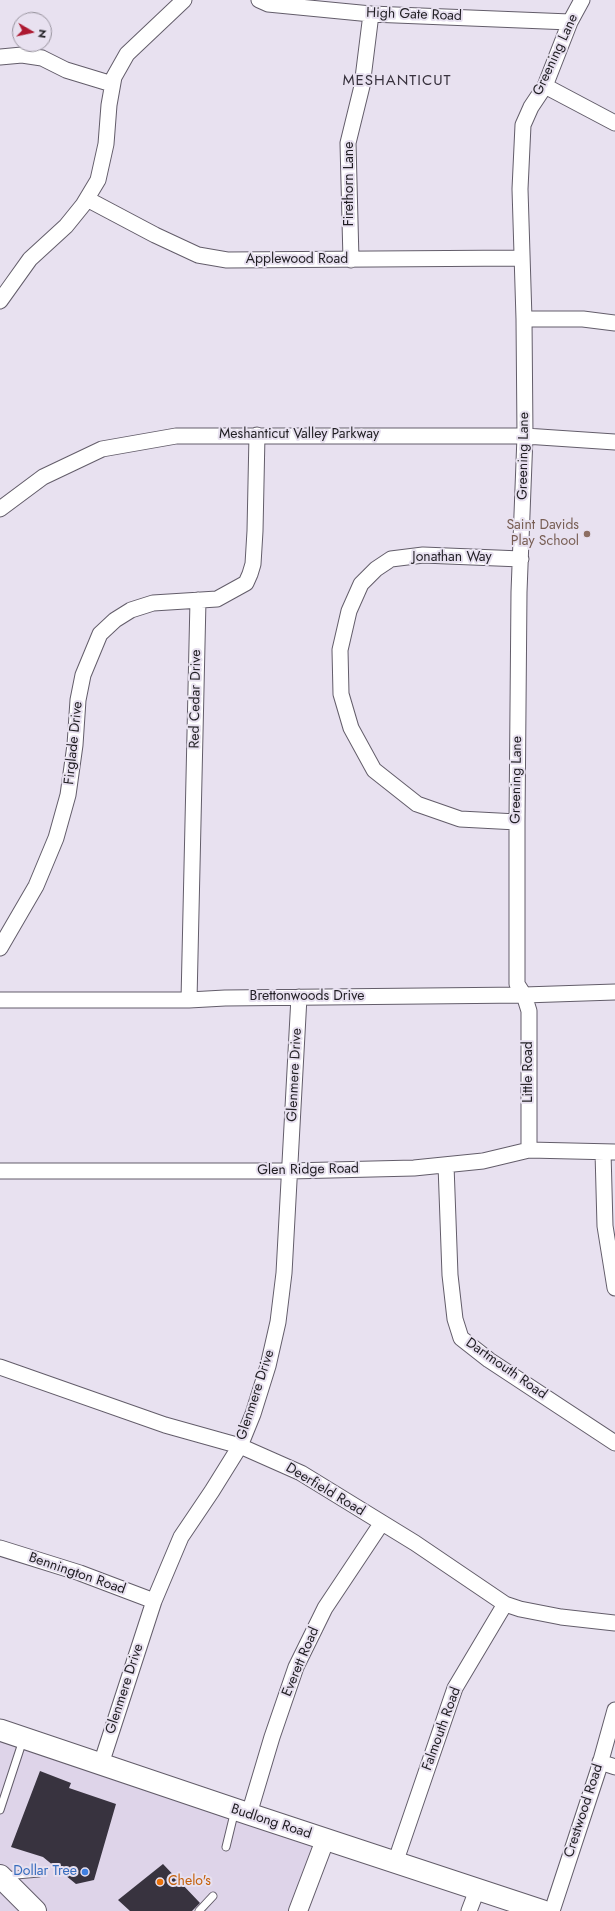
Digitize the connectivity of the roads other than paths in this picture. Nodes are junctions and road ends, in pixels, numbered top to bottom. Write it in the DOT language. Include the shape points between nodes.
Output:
graph roads {
  1 [pos="184,0"];
  2 [pos="259,0"];
  3 [pos="582,0"];
  4 [pos="371,14"];
  5 [pos="570,22"];
  6 [pos="0,57"];
  7 [pos="112,84"];
  8 [pos="545,86"];
  9 [pos="615,123"];
  10 [pos="86,199"];
  11 [pos="521,258"];
  12 [pos="351,260"];
  13 [pos="0,301"];
  14 [pos="524,318"];
  15 [pos="615,322"];
  16 [pos="258,435"];
  17 [pos="525,436"];
  18 [pos="615,442"];
  19 [pos="0,509"];
  20 [pos="521,560"];
  21 [pos="198,600"];
  22 [pos="517,822"];
  23 [pos="0,948"];
  24 [pos="615,992"];
  25 [pos="524,995"];
  26 [pos="300,997"];
  27 [pos="0,1000"];
  28 [pos="189,1000"];
  29 [pos="529,1150"];
  30 [pos="609,1152"];
  31 [pos="446,1165"];
  32 [pos="0,1171"];
  33 [pos="290,1171"];
  34 [pos="615,1288"];
  35 [pos="0,1367"];
  36 [pos="615,1444"];
  37 [pos="240,1446"];
  38 [pos="381,1524"];
  39 [pos="0,1548"];
  40 [pos="154,1601"];
  41 [pos="505,1604"];
  42 [pos="615,1623"];
  43 [pos="615,1710"];
  44 [pos="0,1730"];
  45 [pos="24,1738"];
  46 [pos="600,1762"];
  47 [pos="101,1764"];
  48 [pos="615,1767"];
  49 [pos="0,1810"];
  50 [pos="242,1812"];
  51 [pos="325,1840"];
  52 [pos="226,1847"];
  53 [pos="395,1863"];
  54 [pos="38,1873"];
  55 [pos="0,1876"];
  56 [pos="477,1890"];
  57 [pos="213,1896"];
  58 [pos="35,1911"];
  59 [pos="198,1911"];
  60 [pos="298,1911"];
  61 [pos="469,1911"];
  62 [pos="543,1911"];
  63 [pos="552,1911"];
  1 -- 7 [label="street" via="127,54"];
  2 -- 4 [label="street, High Gate Road" via="268,4"];
  3 -- 5 [label="street, Greening Lane"];
  4 -- 5 [label="street, High Gate Road"];
  4 -- 12 [label="street, Firethorn Lane" via="362,86 348,144"];
  5 -- 8 [label="street, Greening Lane"];
  6 -- 7 [label="street" via="22,55 42,58 66,70"];
  7 -- 10 [label="street" via="106,144 98,180"];
  8 -- 9 [label="street"];
  8 -- 11 [label="street, Greening Lane" via="523,124 520,189"];
  10 -- 12 [label="street, Applewood Road" via="198,255 226,260"];
  10 -- 13 [label="street" via="66,226 30,259"];
  11 -- 12 [label="street, Applewood Road"];
  11 -- 14 [label="street, Greening Lane"];
  14 -- 15 [label="street"];
  14 -- 17 [label="street, Greening Lane"];
  16 -- 17 [label="street, Meshanticut Valley Parkway"];
  16 -- 19 [label="street, Meshanticut Valley Parkway" via="176,436 102,449 43,477"];
  16 -- 21 [label="street" via="255,531 250,574 246,583 230,593 217,599"];
  17 -- 18 [label="street, Meshanticut Valley Parkway"];
  17 -- 20 [label="street, Greening Lane"];
  20 -- 22 [label="street, Greening Lane"];
  20 -- 22 [label="street, Jonathan Way" via="423,555 391,559 361,584 349,610 340,650 341,694 351,728 374,770 417,804 460,819"];
  21 -- 23 [label="street, Firglade Drive" via="153,603 131,610 100,634 80,688 68,795 56,838 36,886"];
  21 -- 28 [label="street, Red Cedar Drive"];
  22 -- 25 [label="street, Greening Lane" via="517,984"];
  24 -- 25 [label="street, Brettonwoods Drive"];
  25 -- 26 [label="street, Brettonwoods Drive"];
  25 -- 29 [label="street, Little Road" via="530,1011"];
  26 -- 28 [label="street, Brettonwoods Drive"];
  26 -- 33 [label="street, Glenmere Drive"];
  27 -- 28 [label="street, Brettonwoods Drive"];
  29 -- 30 [label="street, Glen Ridge Road"];
  29 -- 31 [label="street, Glen Ridge Road" via="484,1161"];
  30 -- 34 [label="street" via="605,1226"];
  31 -- 33 [label="street, Glen Ridge Road"];
  31 -- 36 [label="street, Dartmouth Road" via="450,1275 455,1319 461,1338 489,1360"];
  32 -- 33 [label="street, Glen Ridge Road"];
  33 -- 37 [label="street, Glenmere Drive" via="284,1273 278,1322 268,1366"];
  35 -- 37 [label="street, Deerfield Road" via="165,1425"];
  37 -- 38 [label="street, Deerfield Road" via="301,1473"];
  37 -- 40 [label="street, Glenmere Drive" via="181,1537"];
  38 -- 41 [label="street, Deerfield Road" via="415,1543"];
  38 -- 50 [label="street, Everett Road" via="325,1608 296,1667"];
  39 -- 40 [label="street, Bennington Road" via="80,1573"];
  40 -- 47 [label="street, Glenmere Drive"];
  41 -- 42 [label="street, Deerfield Road" via="520,1609"];
  41 -- 53 [label="street, Falmouth Road" via="456,1688"];
  43 -- 46 [label="street, Crestwood Road"];
  44 -- 45 [label="main road, Budlong Road"];
  45 -- 47 [label="main road, Budlong Road"];
  45 -- 49 [label="lane"];
  46 -- 48 [label="street"];
  46 -- 63 [label="street, Crestwood Road"];
  47 -- 50 [label="main road, Budlong Road"];
  50 -- 51 [label="main road, Budlong Road"];
  50 -- 52 [label="lane"];
  51 -- 53 [label="main road, Budlong Road"];
  51 -- 60 [label="street"];
  53 -- 56 [label="main road, Budlong Road"];
  54 -- 55 [label="lane"];
  55 -- 58 [label="main road"];
  56 -- 61 [label="street"];
  56 -- 62 [label="main road, Budlong Road"];
  57 -- 59 [label="lane"];
}
